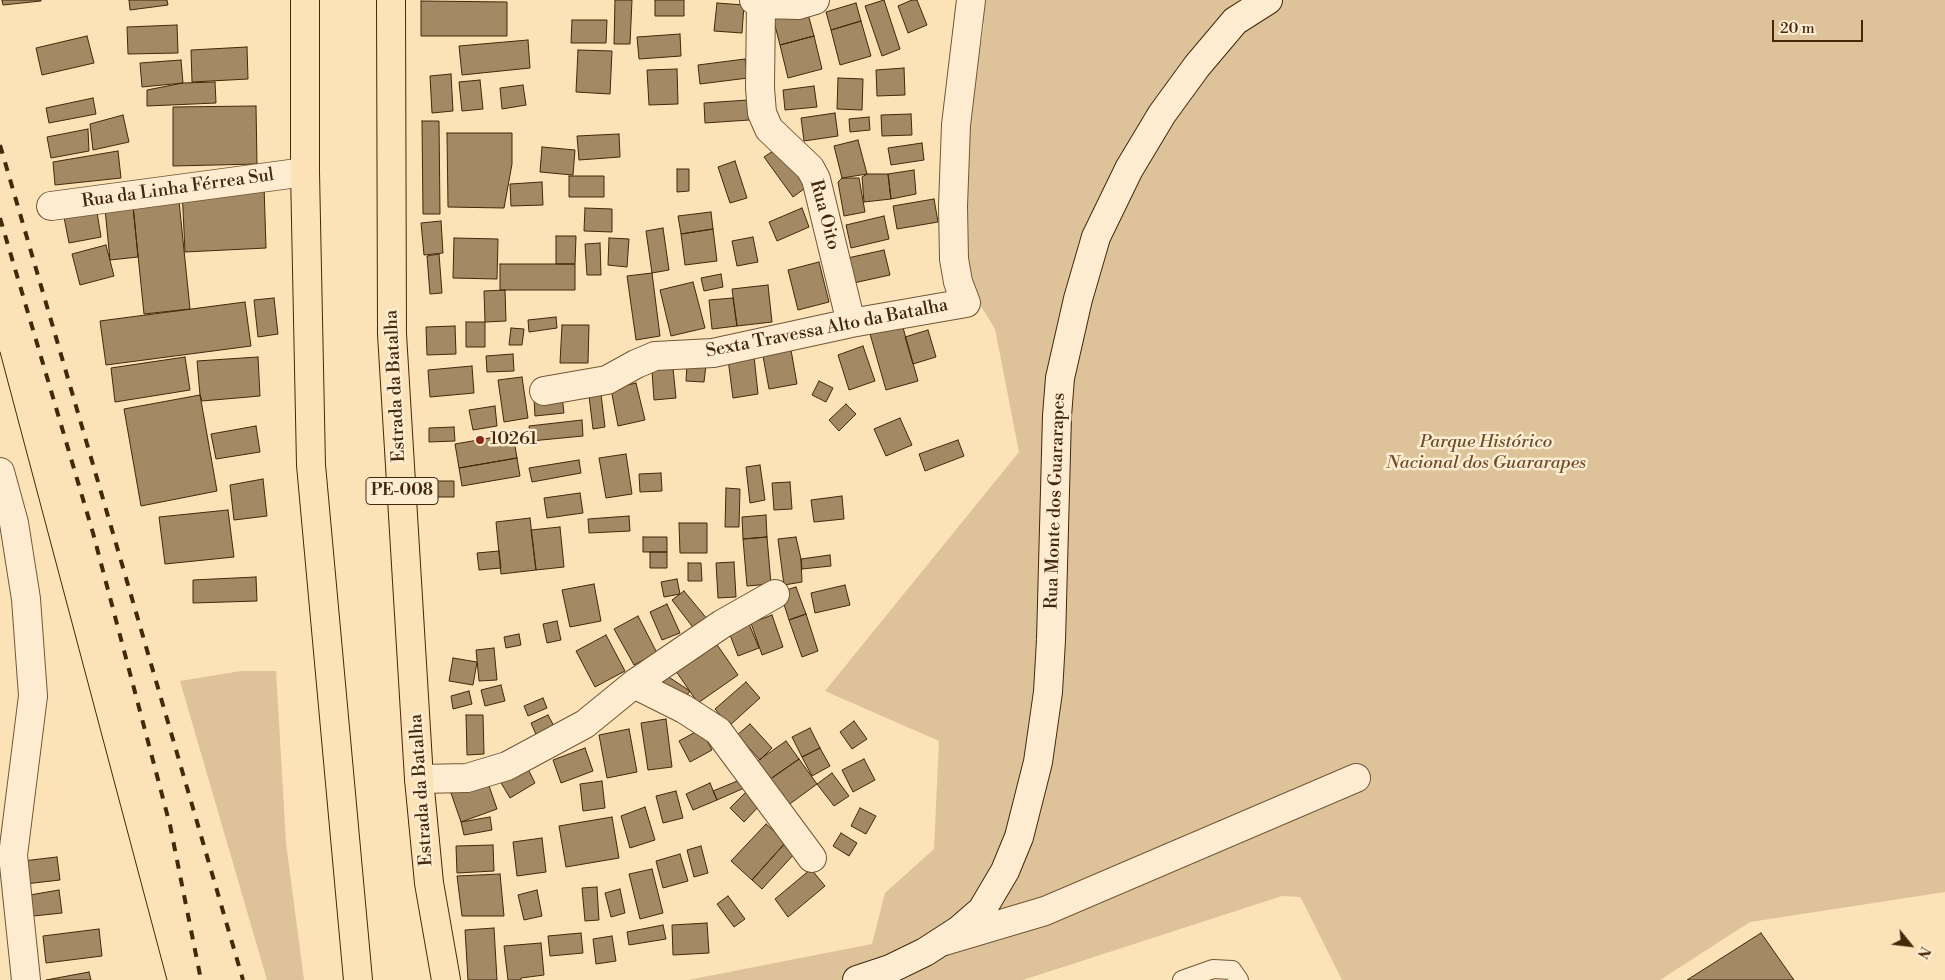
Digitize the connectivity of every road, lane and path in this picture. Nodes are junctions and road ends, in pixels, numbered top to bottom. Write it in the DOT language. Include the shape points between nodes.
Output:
graph roads {
  1 [pos="305,0"];
  2 [pos="391,0"];
  3 [pos="815,0"];
  4 [pos="971,0"];
  5 [pos="1268,0"];
  6 [pos="757,2"];
  7 [pos="305,172"];
  8 [pos="51,206"];
  9 [pos="851,323"];
  10 [pos="544,391"];
  11 [pos="0,472"];
  12 [pos="775,594"];
  13 [pos="634,684"];
  14 [pos="419,778"];
  15 [pos="1356,778"];
  16 [pos="812,858"];
  17 [pos="940,942"];
  18 [pos="26,980"];
  19 [pos="358,980"];
  20 [pos="446,980"];
  21 [pos="857,980"];
  22 [pos="1182,980"];
  23 [pos="1239,980"];
  1 -- 7 [label="highway"];
  2 -- 14 [label="highway, Estrada da Batalha / PE-008" via="392,334"];
  3 -- 6 [label="street" via="798,5"];
  4 -- 9 [label="street, Sexta Travessa Alto da Batalha" via="956,125 953,206 954,260 966,303"];
  5 -- 17 [label="street, Rua Monte dos Guararapes" via="1235,21 1185,82 1129,169 1096,237 1060,378 1056,416 1051,640 1048,692 1038,762 1019,837 1005,871 982,910"];
  6 -- 9 [label="street, Rua Oito" via="762,114 769,129 810,168 816,179"];
  7 -- 8 [label="street, Rua da Linha Férrea Sul"];
  7 -- 19 [label="highway" via="312,465"];
  9 -- 10 [label="street, Sexta Travessa Alto da Batalha" via="713,353 656,356 607,380"];
  11 -- 18 [label="street" via="14,522 26,599 33,696 13,855"];
  12 -- 13 [label="street" via="722,624"];
  13 -- 14 [label="street" via="586,724 507,766 468,778"];
  13 -- 16 [label="street" via="684,709 718,731"];
  14 -- 20 [label="highway, Estrada da Batalha / PE-008" via="429,882"];
  15 -- 17 [label="street" via="1046,911"];
  17 -- 21 [label="street, Rua Monte dos Guararapes" via="890,969"];
  22 -- 23 [label="lane" via="1213,969 1232,970"];
}
